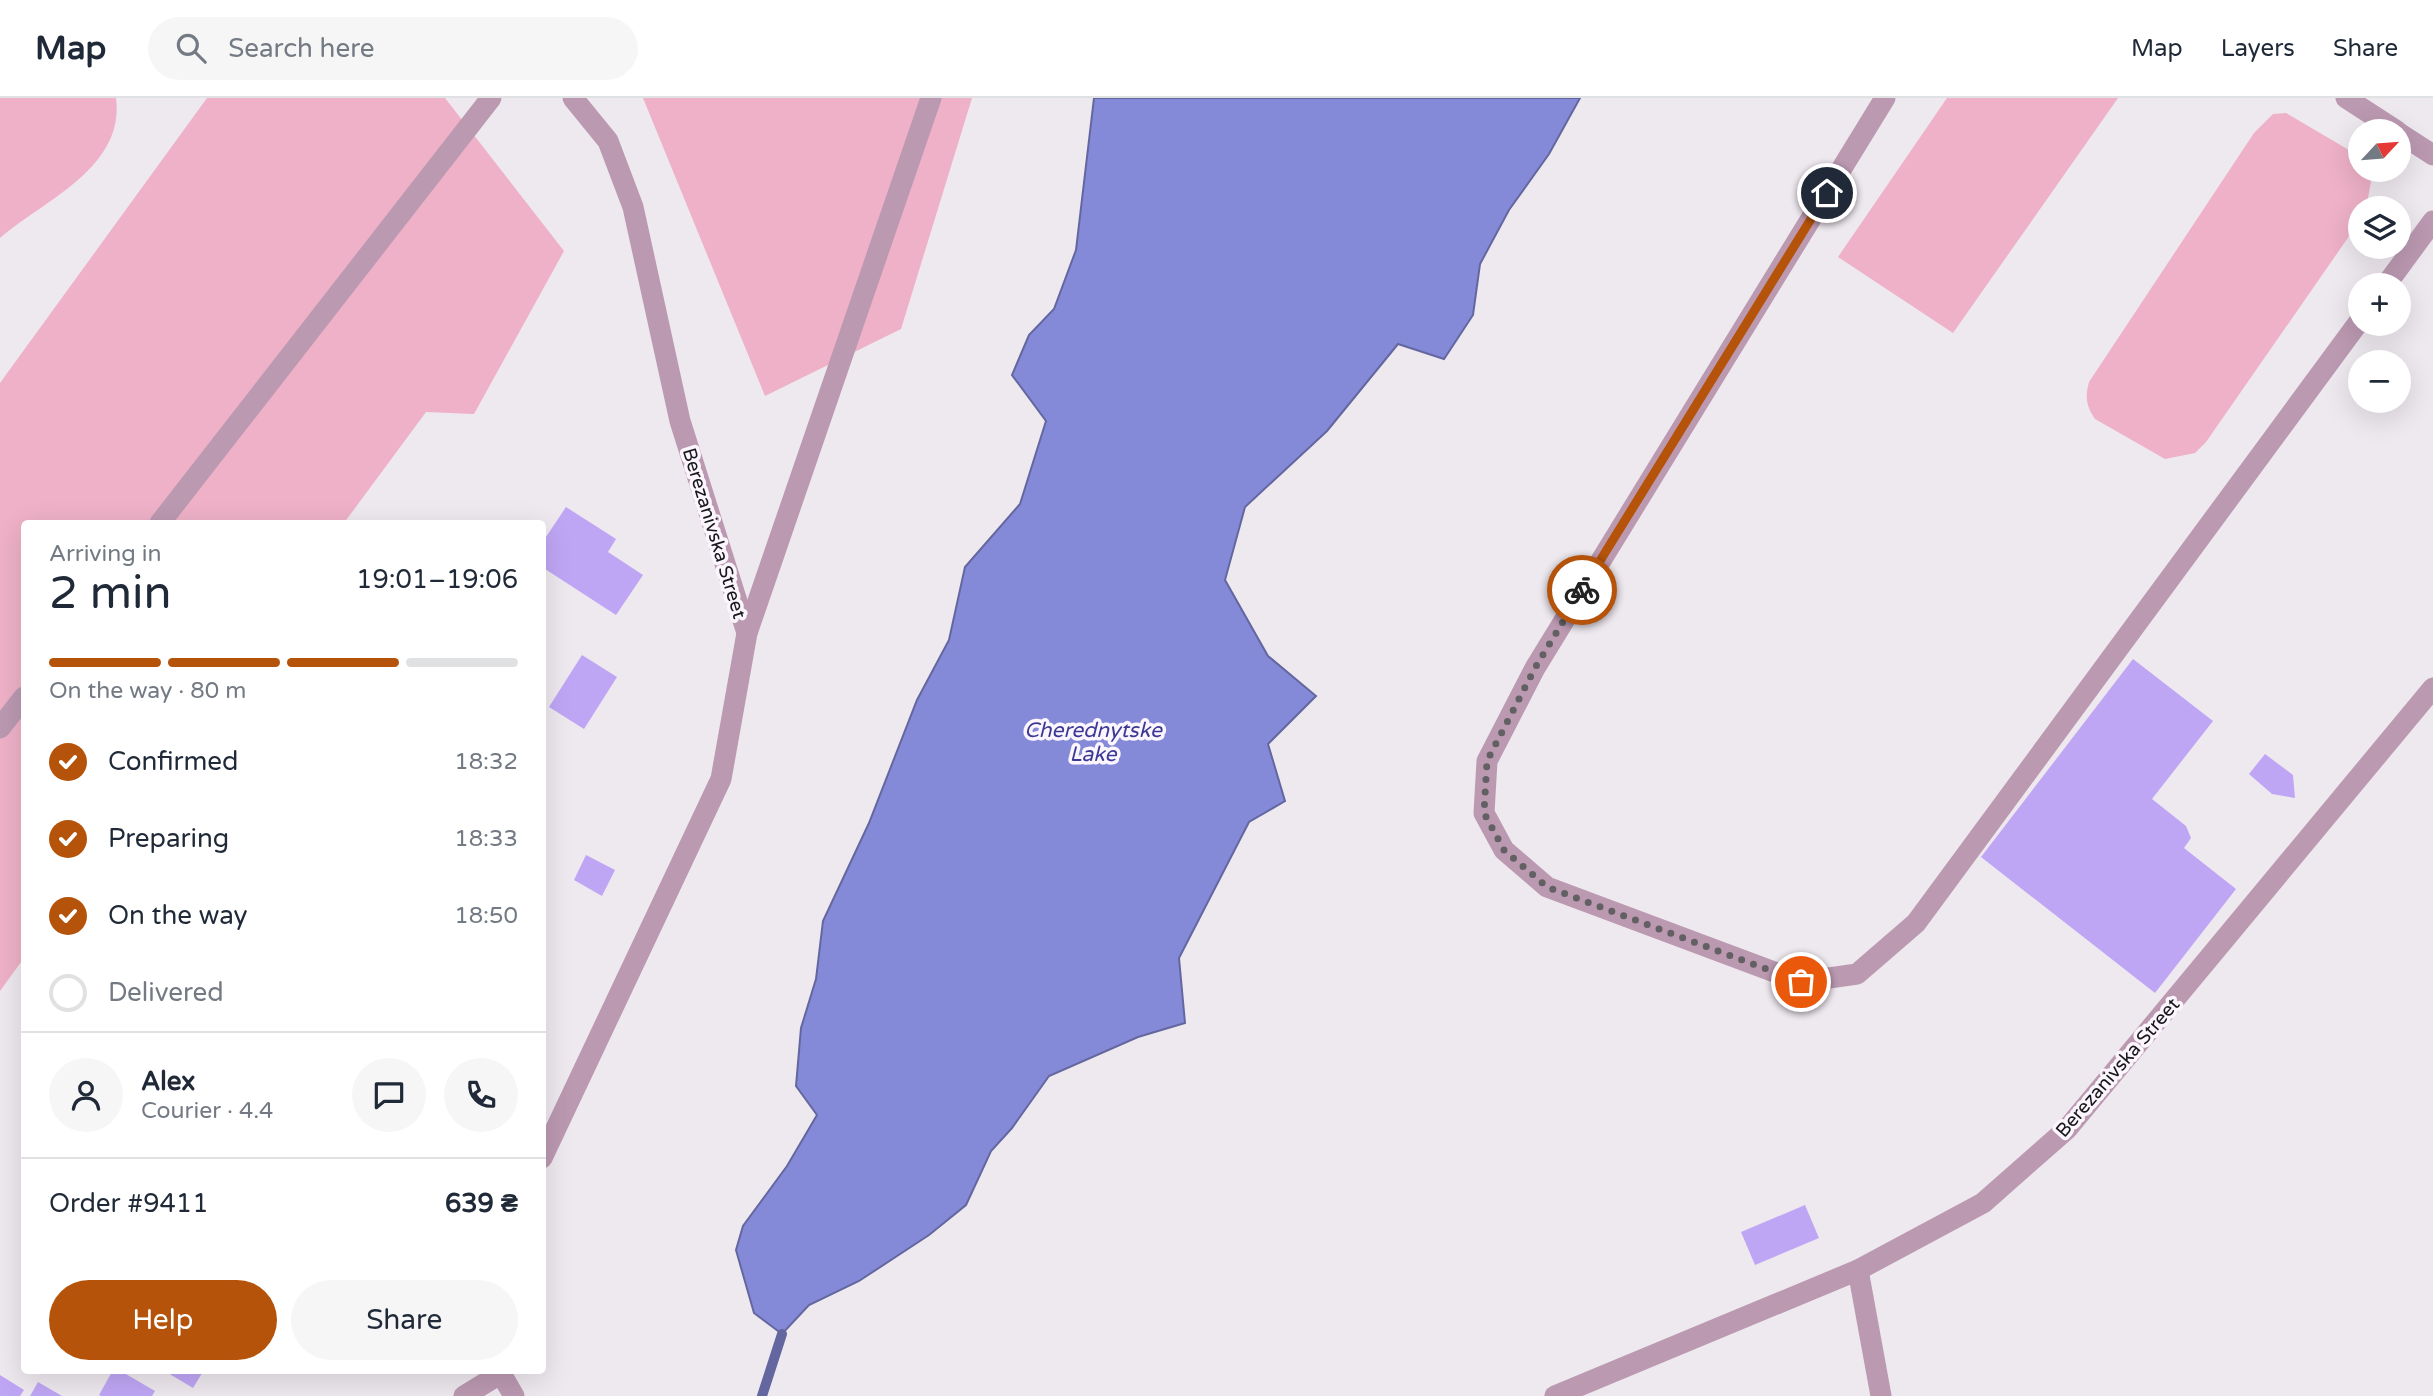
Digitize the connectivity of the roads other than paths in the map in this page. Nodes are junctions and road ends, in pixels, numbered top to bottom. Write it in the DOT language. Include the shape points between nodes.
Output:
graph roads {
  1 [pos="491,98"];
  2 [pos="573,98"];
  3 [pos="931,98"];
  4 [pos="1885,98"];
  5 [pos="2346,98"];
  6 [pos="2378,119"];
  7 [pos="2412,141"];
  8 [pos="2433,155"];
  9 [pos="2433,221"];
  10 [pos="2395,273"];
  11 [pos="2348,336"];
  12 [pos="162,520"];
  13 [pos="747,633"];
  14 [pos="2433,688"];
  15 [pos="21,701"];
  16 [pos="0,728"];
  17 [pos="546,1149"];
  18 [pos="1858,1270"];
  19 [pos="496,1374"];
  20 [pos="500,1374"];
  21 [pos="464,1396"];
  22 [pos="514,1396"];
  23 [pos="1555,1396"];
  24 [pos="1881,1396"];
  1 -- 12 [label="street"];
  2 -- 13 [label="street, Berezanivska Street" via="608,141 633,207 681,421"];
  3 -- 13 [label="street"];
  4 -- 11 [label="street" via="1535,668 1487,761 1484,813 1504,850 1547,887 1801,982 1857,974 1916,923"];
  5 -- 6 [label="street"];
  7 -- 8 [label="street"];
  9 -- 10 [label="street"];
  13 -- 17 [label="street, Berezanivska Street" via="722,779"];
  14 -- 18 [label="street, Berezanivska Street" via="2067,1129 1983,1203"];
  15 -- 16 [label="street"];
  18 -- 23 [label="street, Berezanivska Street"];
  18 -- 24 [label="street"];
  19 -- 21 [label="street"];
  20 -- 22 [label="street"];
}
